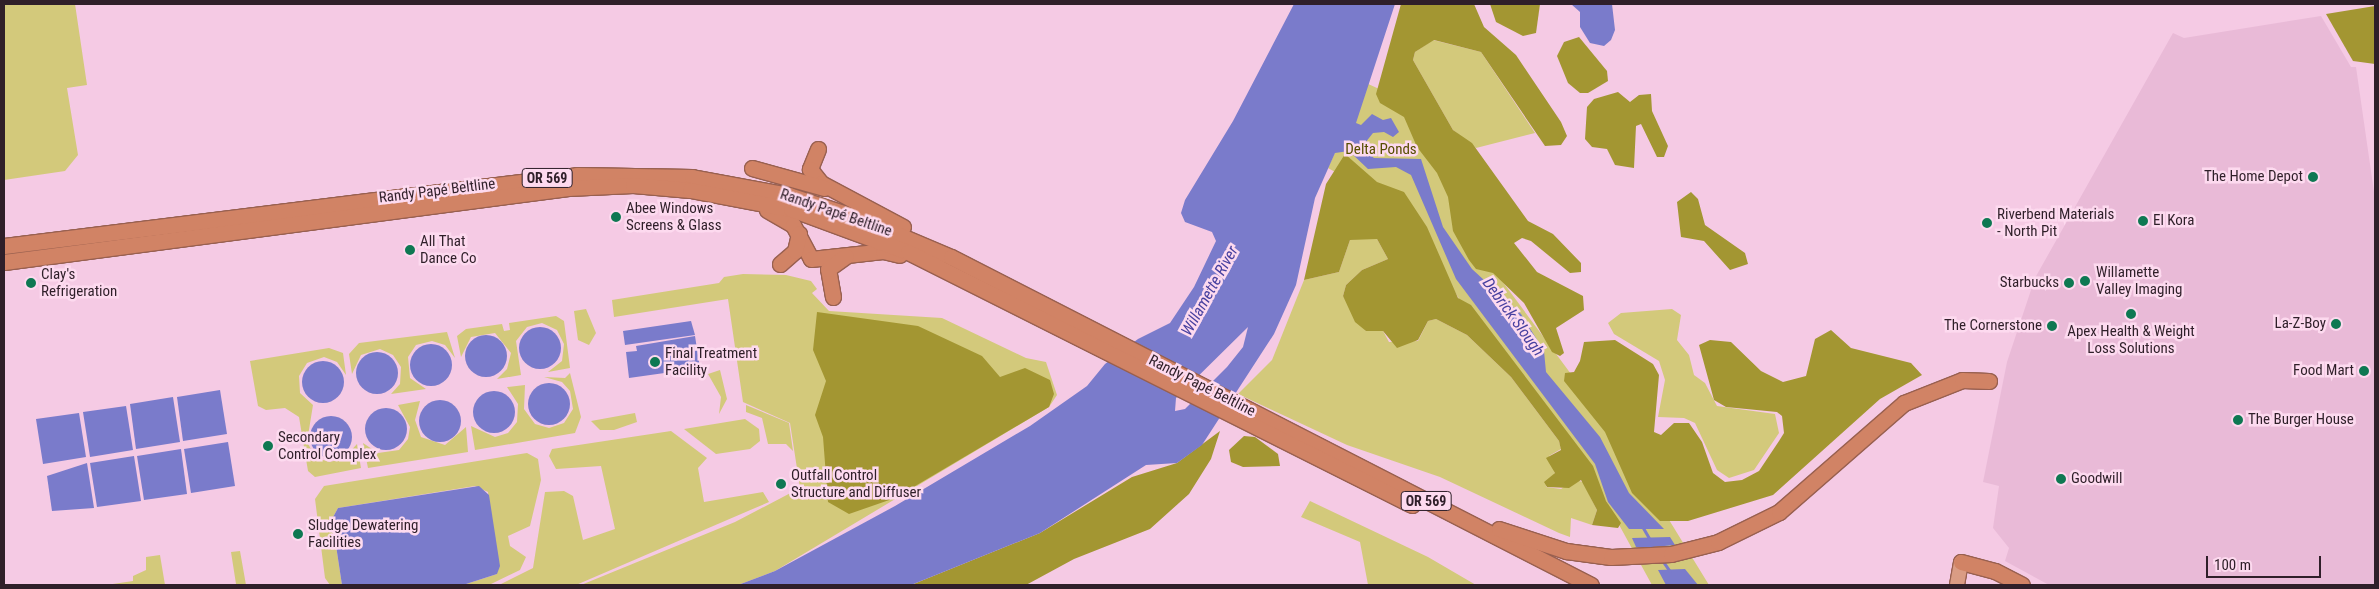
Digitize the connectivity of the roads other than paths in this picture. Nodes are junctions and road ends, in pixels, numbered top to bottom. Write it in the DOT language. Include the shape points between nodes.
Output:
graph roads {
  1 [pos="818,149"];
  2 [pos="752,168"];
  3 [pos="838,192"];
  4 [pos="735,198"];
  5 [pos="799,233"];
  6 [pos="4,246"];
  7 [pos="850,254"];
  8 [pos="951,257"];
  9 [pos="4,262"];
  10 [pos="780,264"];
  11 [pos="832,298"];
  12 [pos="1022,309"];
  13 [pos="1063,323"];
  14 [pos="1989,381"];
  15 [pos="1259,422"];
  16 [pos="1325,450"];
  17 [pos="1961,562"];
  18 [pos="1569,585"];
  19 [pos="1591,585"];
  20 [pos="1957,585"];
  21 [pos="2022,585"];
  1 -- 3 [label="highway" via="810,164 812,173"];
  2 -- 3 [label="highway"];
  3 -- 8 [label="highway"];
  4 -- 5 [label="highway" via="780,214"];
  4 -- 9 [label="highway, Randy Papé Beltline / OR 569" via="633,185 568,188"];
  4 -- 12 [label="highway, Randy Papé Beltline / OR 569" via="791,209 873,237"];
  5 -- 7 [label="highway" via="811,259"];
  5 -- 10 [label="highway" via="795,251"];
  6 -- 8 [label="highway, Randy Papé Beltline / OR 569" via="535,179 633,174 692,177 789,195 861,219"];
  7 -- 11 [label="highway" via="828,270"];
  7 -- 12 [label="highway" via="892,252"];
  8 -- 13 [label="highway, Randy Papé Beltline / OR 569"];
  12 -- 13 [label="highway, Randy Papé Beltline / OR 569"];
  13 -- 15 [label="highway, Randy Papé Beltline / OR 569"];
  14 -- 16 [label="highway" via="1962,380 1916,396 1779,512 1736,535 1686,551 1625,557 1566,551 1518,536"];
  15 -- 16 [label="highway, Randy Papé Beltline / OR 569"];
  15 -- 18 [label="highway, Randy Papé Beltline / OR 569"];
  16 -- 19 [label="highway, Randy Papé Beltline / OR 569"];
  17 -- 20 [label="highway"];
  17 -- 21 [label="highway" via="1995,571"];
}
